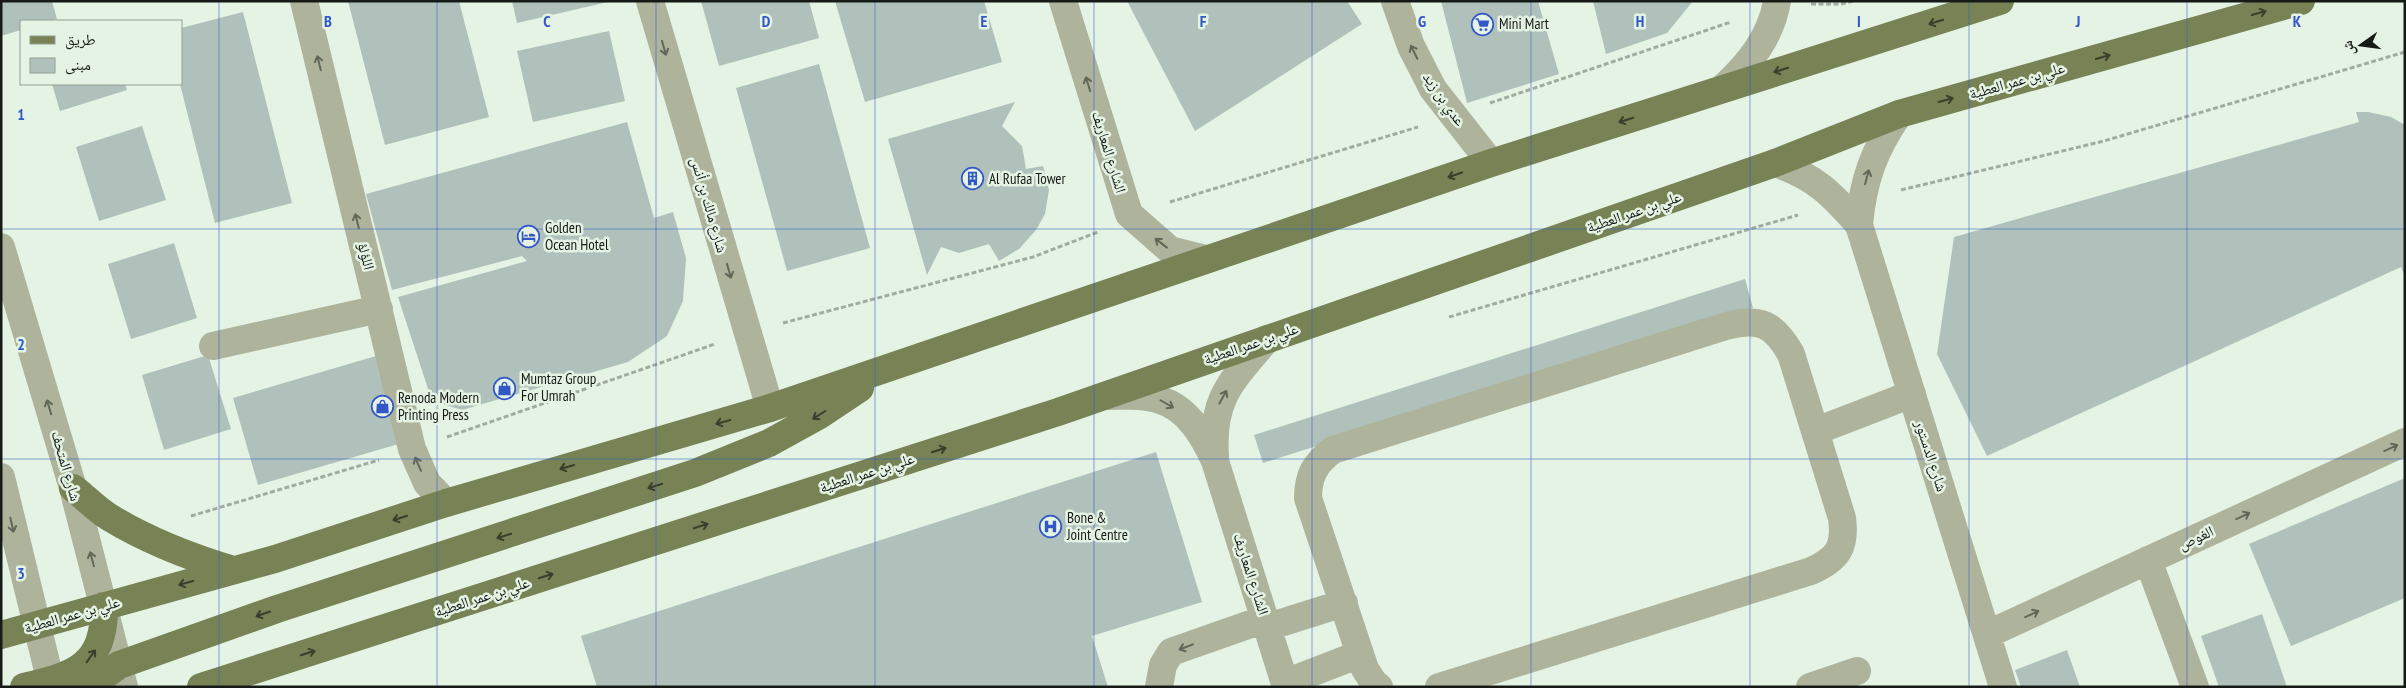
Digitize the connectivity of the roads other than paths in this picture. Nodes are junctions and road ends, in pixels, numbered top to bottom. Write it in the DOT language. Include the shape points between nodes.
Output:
graph roads {
  1 [pos="304,1"];
  2 [pos="650,1"];
  3 [pos="1063,1"];
  4 [pos="1394,1"];
  5 [pos="2000,1"];
  6 [pos="2301,1"];
  7 [pos="1777,3"];
  8 [pos="1724,88"];
  9 [pos="1900,114"];
  10 [pos="1492,163"];
  11 [pos="1775,163"];
  12 [pos="1853,209"];
  13 [pos="1,247"];
  14 [pos="1206,259"];
  15 [pos="379,309"];
  16 [pos="1266,339"];
  17 [pos="213,346"];
  18 [pos="889,369"];
  19 [pos="1912,394"];
  20 [pos="1102,396"];
  21 [pos="770,408"];
  22 [pos="1816,431"];
  23 [pos="2405,442"];
  24 [pos="1215,461"];
  25 [pos="1,477"];
  26 [pos="73,488"];
  27 [pos="446,502"];
  28 [pos="2148,560"];
  29 [pos="234,570"];
  30 [pos="1344,603"];
  31 [pos="104,606"];
  32 [pos="1266,623"];
  33 [pos="37,626"];
  34 [pos="1988,634"];
  35 [pos="1,635"];
  36 [pos="1360,654"];
  37 [pos="1857,671"];
  38 [pos="122,676"];
  39 [pos="256,678"];
  40 [pos="52,684"];
  41 [pos="1286,685"];
  42 [pos="24,687"];
  43 [pos="89,687"];
  44 [pos="201,687"];
  45 [pos="1159,687"];
  46 [pos="1379,687"];
  47 [pos="1439,687"];
  48 [pos="1810,687"];
  49 [pos="2003,687"];
  50 [pos="2194,687"];
  15 -- 1 [label="street, اللؤلؤ, one-way"];
  2 -- 21 [label="street, شارع مالك بن أنس, one-way"];
  14 -- 3 [label="street, الشارع المعاريف, one-way" via="1170,250 1129,214"];
  10 -- 4 [label="street, عدي بن زيد, one-way" via="1433,89 1411,46"];
  5 -- 8 [label="main road, علي بن عمر العطية, one-way"];
  9 -- 6 [label="main road, علي بن عمر العطية, one-way"];
  7 -- 8 [label="street" via="1766,36 1748,65"];
  8 -- 10 [label="main road, علي بن عمر العطية, one-way"];
  9 -- 11 [label="main road, علي بن عمر العطية"];
  12 -- 9 [label="street, one-way" via="1882,138"];
  10 -- 14 [label="main road, علي بن عمر العطية, one-way"];
  11 -- 12 [label="street, شارع الدستور" via="1799,172"];
  11 -- 16 [label="main road, علي بن عمر العطية"];
  12 -- 19 [label="street, شارع الدستور"];
  26 -- 13 [label="street, شارع المتحف, one-way"];
  14 -- 18 [label="main road, علي بن عمر العطية"];
  15 -- 17 [label="street"];
  27 -- 15 [label="street, اللؤلؤ, one-way" via="427,482 412,450"];
  16 -- 20 [label="main road, علي بن عمر العطية"];
  24 -- 16 [label="street, الشارع المعاريف, one-way" via="1213,434 1218,406 1233,379"];
  18 -- 21 [label="main road, علي بن عمر العطية"];
  18 -- 38 [label="main road, one-way" via="810,421 695,473 278,609"];
  19 -- 22 [label="street"];
  19 -- 34 [label="street, شارع الدستور"];
  20 -- 24 [label="street, الشارع المعاريف, one-way" via="1142,396 1162,400 1185,414 1203,436"];
  39 -- 20 [label="main road, علي بن عمر العطية, one-way"];
  21 -- 27 [label="main road, علي بن عمر العطية, one-way"];
  22 -- 30 [label="street" via="1791,354 1781,337 1765,325 1745,321 1333,450 1312,470 1308,498"];
  22 -- 47 [label="street" via="1844,535 1839,552 1827,564"];
  28 -- 23 [label="street, الغوص, one-way"];
  24 -- 32 [label="street, الشارع المعاريف"];
  25 -- 33 [label="street, one-way"];
  26 -- 29 [label="main road" via="108,516 138,533 188,556"];
  31 -- 26 [label="street, شارع المتحف, one-way"];
  27 -- 29 [label="main road, علي بن عمر العطية, one-way"];
  34 -- 28 [label="street, الغوص, one-way"];
  28 -- 50 [label="street"];
  29 -- 31 [label="main road, علي بن عمر العطية, one-way"];
  30 -- 32 [label="street"];
  30 -- 36 [label="street"];
  31 -- 33 [label="main road, علي بن عمر العطية"];
  31 -- 38 [label="street, شارع المتحف"];
  40 -- 31 [label="main road, one-way" via="86,663 98,646 104,626"];
  32 -- 41 [label="street, الشارع المعاريف"];
  32 -- 45 [label="street, one-way" via="1172,652 1163,665"];
  33 -- 35 [label="main road, علي بن عمر العطية"];
  33 -- 40 [label="street"];
  34 -- 49 [label="street, شارع الدستور"];
  36 -- 41 [label="street"];
  36 -- 46 [label="street"];
  37 -- 48 [label="street"];
  38 -- 43 [label="main road"];
  39 -- 44 [label="main road, علي بن عمر العطية"];
  40 -- 42 [label="main road"];
}
